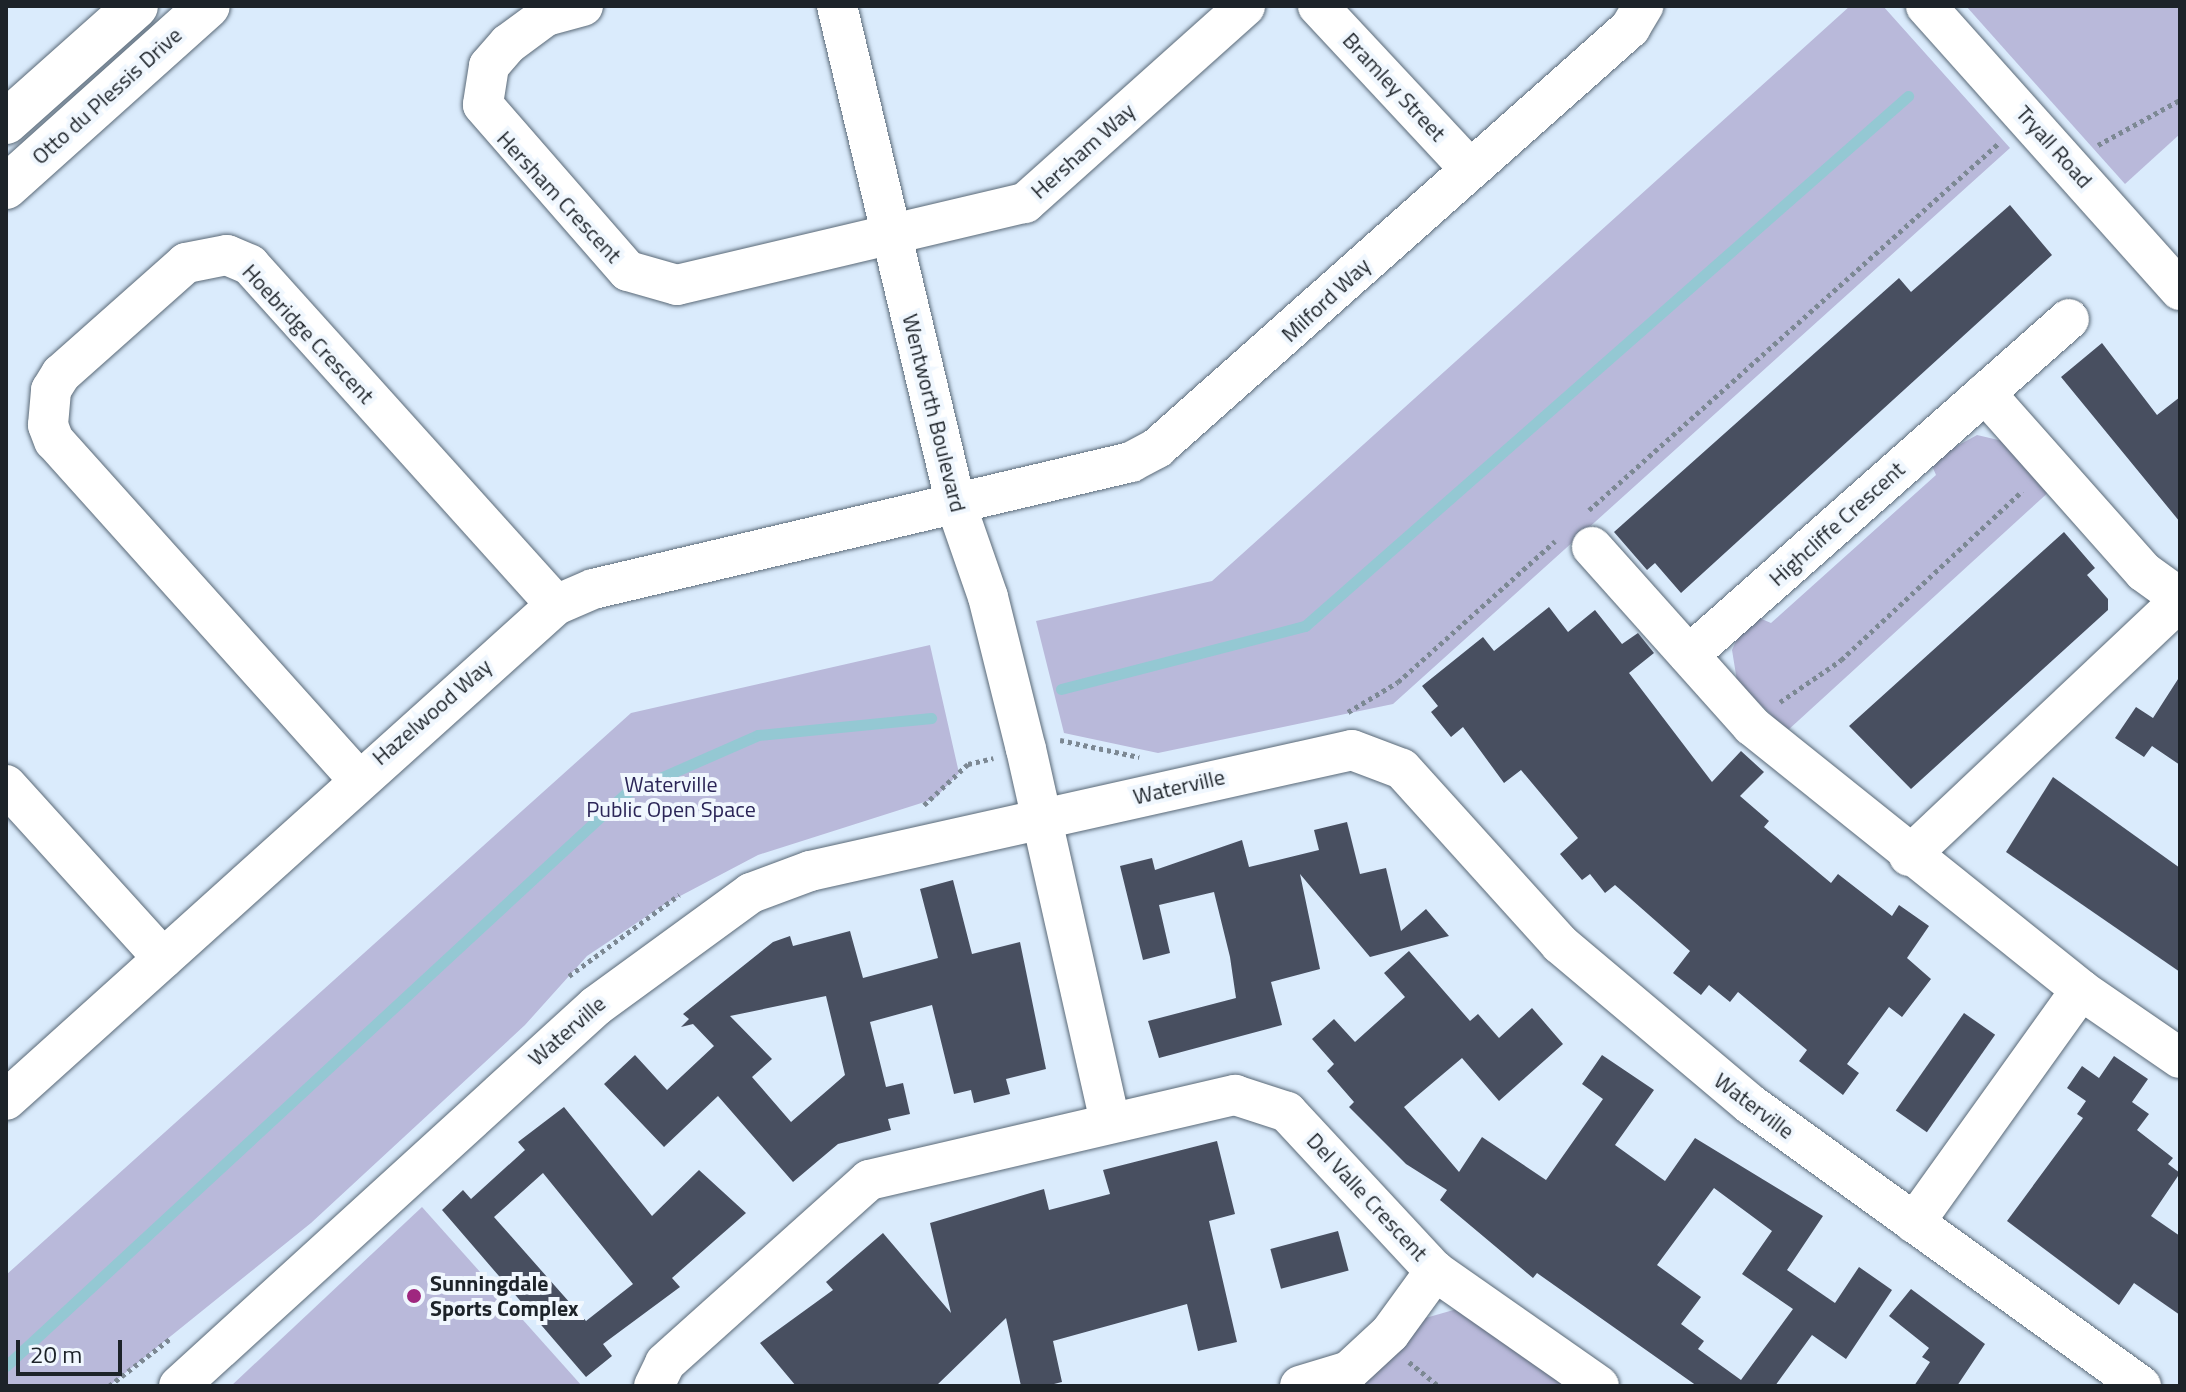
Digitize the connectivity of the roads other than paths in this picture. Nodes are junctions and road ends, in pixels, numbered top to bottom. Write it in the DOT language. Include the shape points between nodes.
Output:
graph roads {
  1 [pos="136,6"];
  2 [pos="208,6"];
  3 [pos="583,6"];
  4 [pos="837,6"];
  5 [pos="1245,6"];
  6 [pos="1318,6"];
  7 [pos="1643,6"];
  8 [pos="1926,6"];
  9 [pos="6,122"];
  10 [pos="1469,168"];
  11 [pos="6,187"];
  12 [pos="891,239"];
  13 [pos="2180,290"];
  14 [pos="2069,319"];
  15 [pos="1985,393"];
  16 [pos="956,505"];
  17 [pos="1592,547"];
  18 [pos="2180,599"];
  19 [pos="556,605"];
  20 [pos="1689,655"];
  21 [pos="356,777"];
  22 [pos="6,785"];
  23 [pos="1041,818"];
  24 [pos="1909,856"];
  25 [pos="163,958"];
  26 [pos="2081,990"];
  27 [pos="2180,1058"];
  28 [pos="6,1100"];
  29 [pos="1110,1123"];
  30 [pos="1914,1223"];
  31 [pos="1435,1271"];
  32 [pos="1308,1385"];
  33 [pos="179,1386"];
  34 [pos="654,1386"];
  35 [pos="1599,1386"];
  36 [pos="2141,1386"];
  1 -- 9 [label="main road"];
  2 -- 11 [label="main road, Otto du Plessis Drive"];
  3 -- 12 [label="street, Hersham Crescent" via="546,16 508,44 489,66 483,105 628,271 677,285"];
  4 -- 12 [label="street, Wentworth Boulevard"];
  5 -- 12 [label="street, Hersham Way" via="1025,203"];
  6 -- 10 [label="street, Bramley Street"];
  7 -- 10 [label="street, Milford Way" via="1630,28"];
  8 -- 13 [label="street, Tryall Road"];
  10 -- 16 [label="street, Milford Way" via="1157,448 1131,462"];
  12 -- 16 [label="street, Wentworth Boulevard"];
  14 -- 15 [label="street, Highcliffe Crescent"];
  15 -- 18 [label="street" via="2144,572"];
  15 -- 20 [label="street, Highcliffe Crescent"];
  16 -- 19 [label="street, Hazelwood Way" via="593,589"];
  16 -- 23 [label="street, Wentworth Boulevard" via="988,597"];
  17 -- 20 [label="street"];
  18 -- 24 [label="street"];
  19 -- 21 [label="street, Hazelwood Way"];
  19 -- 21 [label="street, Hoebridge Crescent" via="250,265 227,255 186,263 61,374 51,390 48,425 54,441"];
  20 -- 24 [label="street" via="1752,726"];
  21 -- 25 [label="street, Hazelwood Way"];
  22 -- 25 [label="street"];
  23 -- 29 [label="street"];
  23 -- 30 [label="street, Waterville" via="1352,750 1384,757 1560,944 1643,1017"];
  23 -- 33 [label="street, Waterville" via="780,879 672,945 455,1129"];
  24 -- 26 [label="street"];
  25 -- 28 [label="street, Hazelwood Way"];
  26 -- 27 [label="street"];
  26 -- 30 [label="street"];
  29 -- 31 [label="street, Del Valle Crescent" via="1235,1095 1264,1099 1296,1121"];
  29 -- 34 [label="street, Del Valle Crescent" via="869,1180 665,1363"];
  30 -- 36 [label="street, Waterville"];
  31 -- 32 [label="street" via="1390,1333 1349,1371"];
  31 -- 35 [label="street, Del Valle Crescent"];
}
